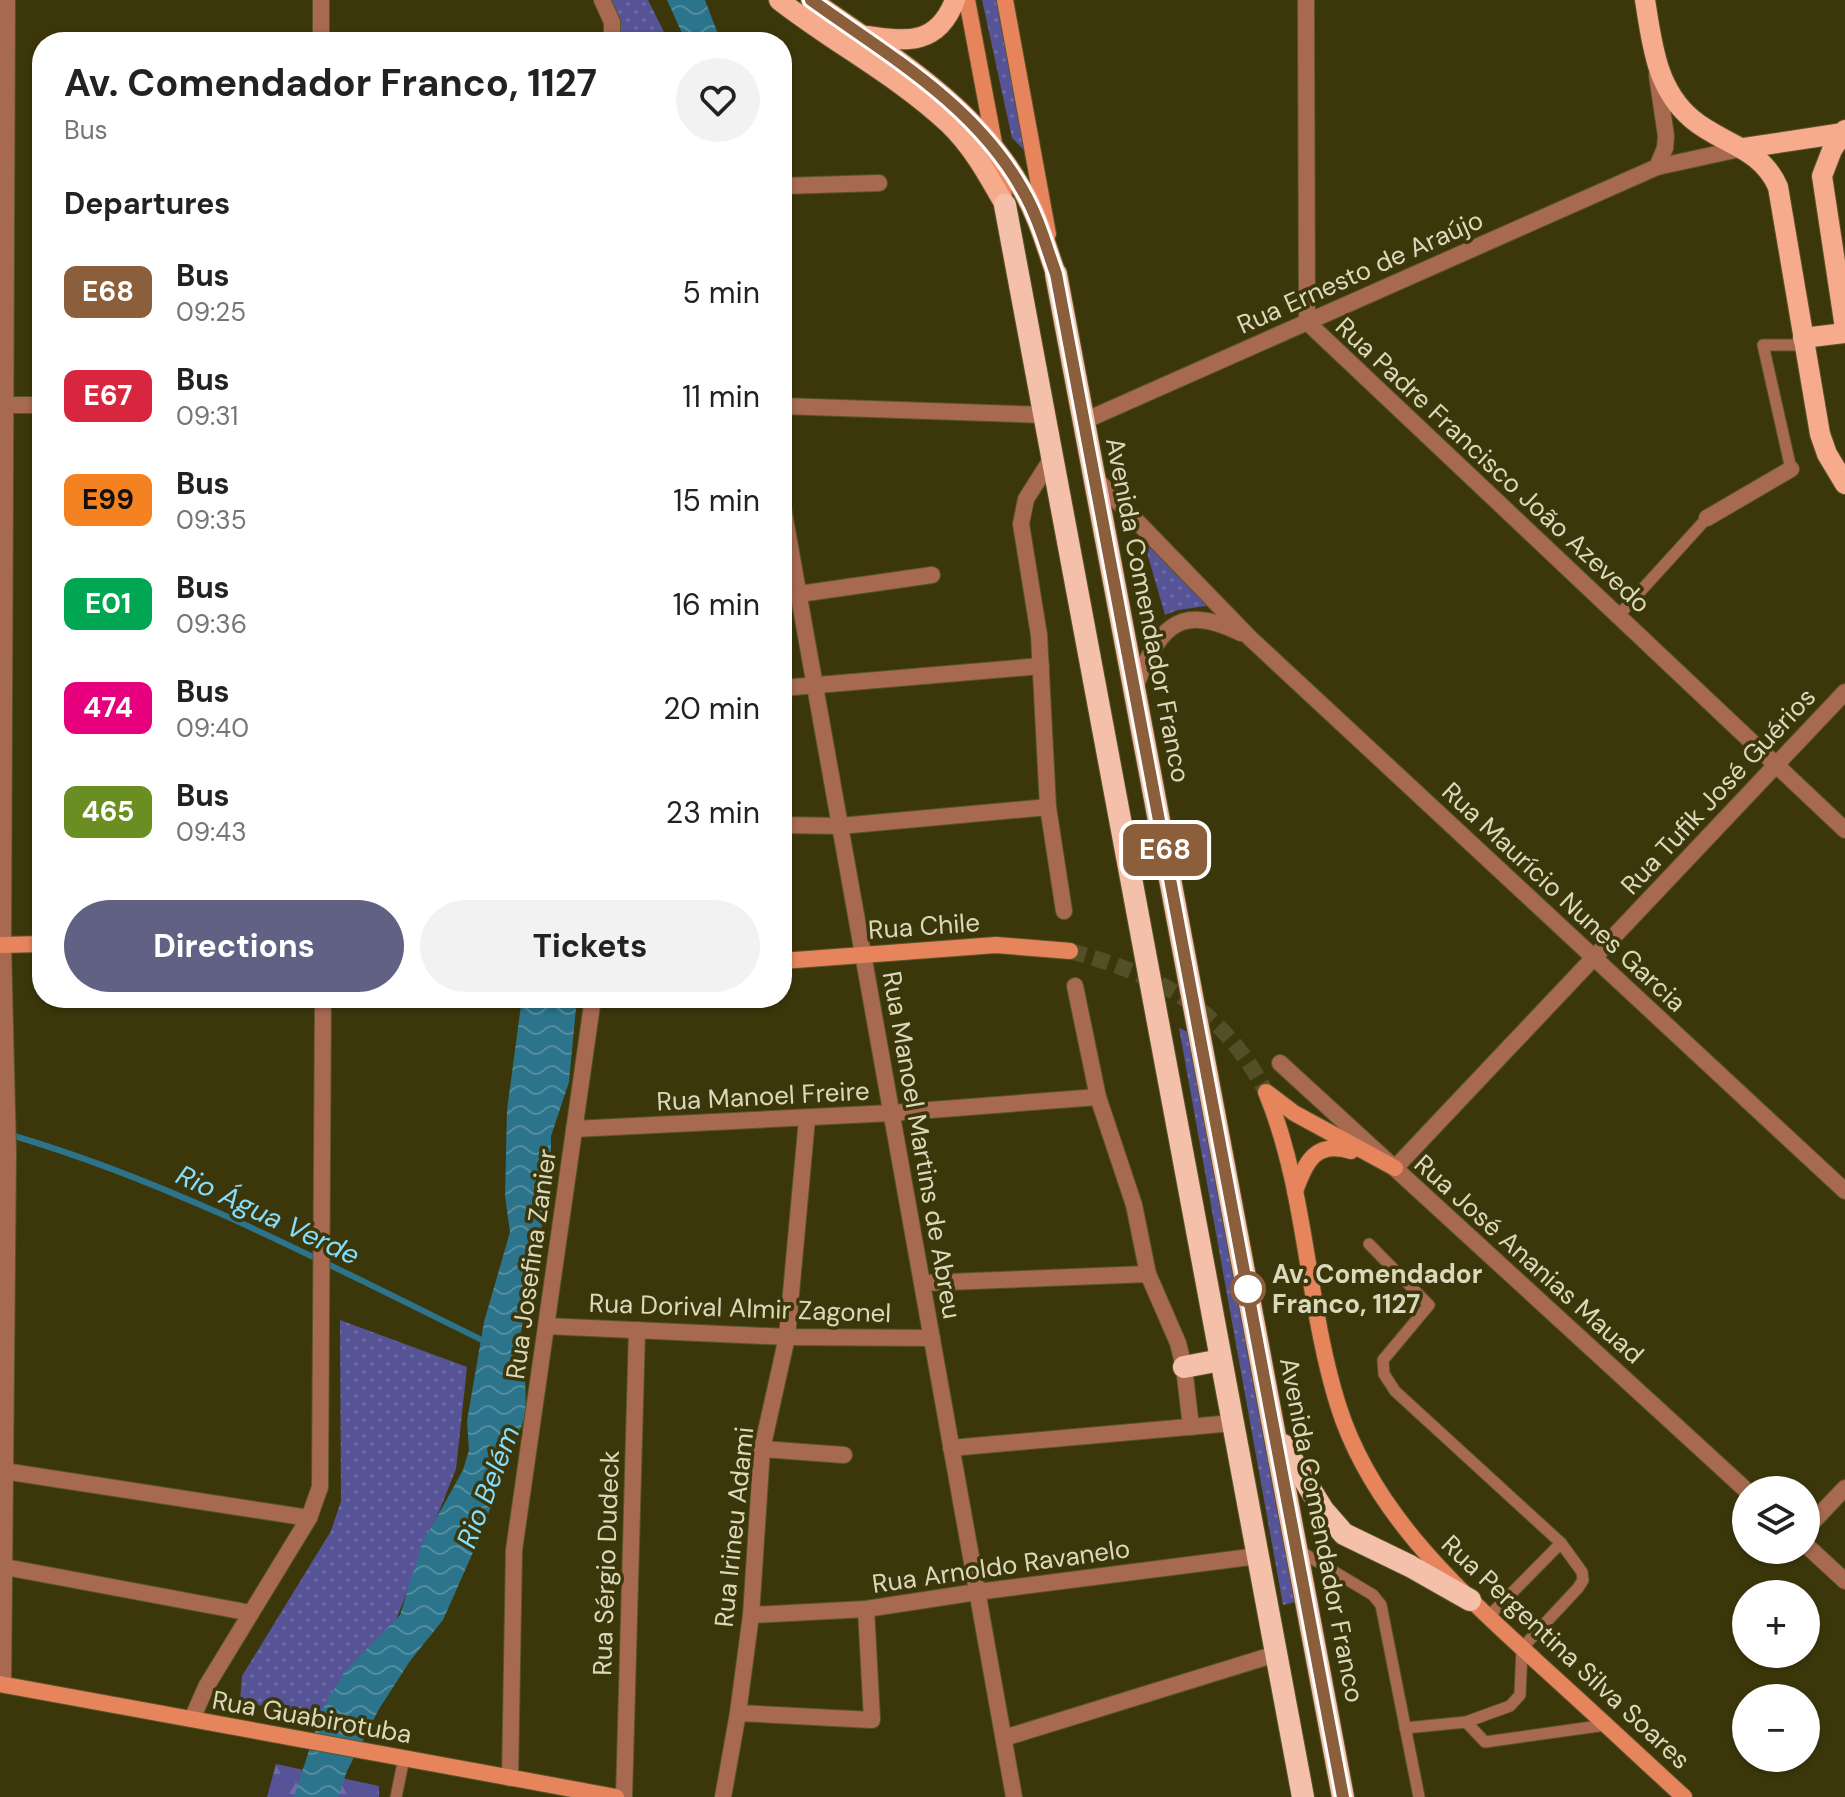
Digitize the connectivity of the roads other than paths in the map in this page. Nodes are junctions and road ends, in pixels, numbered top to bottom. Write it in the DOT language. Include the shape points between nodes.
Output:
graph roads {
  1 [pos="7,0"];
  2 [pos="321,0"];
  3 [pos="602,0"];
  4 [pos="779,0"];
  5 [pos="811,0"];
  6 [pos="955,0"];
  7 [pos="967,0"];
  8 [pos="1005,0"];
  9 [pos="1306,0"];
  10 [pos="1645,0"];
  11 [pos="321,32"];
  12 [pos="612,32"];
  13 [pos="861,35"];
  14 [pos="1656,66"];
  15 [pos="1844,132"];
  16 [pos="994,147"];
  17 [pos="1744,148"];
  18 [pos="1657,167"];
  19 [pos="879,183"];
  20 [pos="792,186"];
  21 [pos="1005,205"];
  22 [pos="1056,274"];
  23 [pos="1307,322"];
  24 [pos="1845,330"];
  25 [pos="1803,341"];
  26 [pos="2,405"];
  27 [pos="32,405"];
  28 [pos="792,406"];
  29 [pos="1044,415"];
  30 [pos="1084,421"];
  31 [pos="1052,458"];
  32 [pos="1791,469"];
  33 [pos="1095,478"];
  34 [pos="1845,484"];
  35 [pos="1707,518"];
  36 [pos="792,556"];
  37 [pos="932,575"];
  38 [pos="799,594"];
  39 [pos="1618,616"];
  40 [pos="1250,638"];
  41 [pos="1041,666"];
  42 [pos="815,686"];
  43 [pos="792,687"];
  44 [pos="1134,689"];
  45 [pos="1845,692"];
  46 [pos="1776,765"];
  47 [pos="1048,807"];
  48 [pos="792,825"];
  49 [pos="840,826"];
  50 [pos="1845,830"];
  51 [pos="1064,911"];
  52 [pos="32,944"];
  53 [pos="1,945"];
  54 [pos="1070,951"];
  55 [pos="863,954"];
  56 [pos="1594,957"];
  57 [pos="792,960"];
  58 [pos="1075,986"];
  59 [pos="323,1008"];
  60 [pos="592,1008"];
  61 [pos="1280,1063"];
  62 [pos="1098,1097"];
  63 [pos="891,1113"];
  64 [pos="807,1119"];
  65 [pos="574,1129"];
  66 [pos="1395,1168"];
  67 [pos="1845,1191"];
  68 [pos="1294,1192"];
  69 [pos="1369,1244"];
  70 [pos="1148,1274"];
  71 [pos="922,1283"];
  72 [pos="546,1326"];
  73 [pos="637,1330"];
  74 [pos="787,1337"];
  75 [pos="932,1338"];
  76 [pos="1221,1360"];
  77 [pos="1184,1367"];
  78 [pos="1233,1423"];
  79 [pos="1191,1427"];
  80 [pos="1274,1431"];
  81 [pos="951,1448"];
  82 [pos="762,1449"];
  83 [pos="844,1455"];
  84 [pos="4,1471"];
  85 [pos="1732,1477"];
  86 [pos="1845,1488"];
  87 [pos="1820,1514"];
  88 [pos="309,1518"];
  89 [pos="1561,1543"];
  90 [pos="1297,1549"];
  91 [pos="1258,1556"];
  92 [pos="1820,1558"];
  93 [pos="5,1567"];
  94 [pos="1845,1581"];
  95 [pos="977,1592"];
  96 [pos="1470,1600"];
  97 [pos="866,1609"];
  98 [pos="251,1613"];
  99 [pos="751,1615"];
  100 [pos="1488,1617"];
  101 [pos="1522,1648"];
  102 [pos="1276,1654"];
  103 [pos="1,1684"];
  104 [pos="738,1713"];
  105 [pos="192,1719"];
  106 [pos="1466,1722"];
  107 [pos="1606,1725"];
  108 [pos="1405,1728"];
  109 [pos="1004,1738"];
  110 [pos="404,1758"];
  111 [pos="510,1778"];
  112 [pos="396,1797"];
  113 [pos="616,1797"];
  114 [pos="624,1797"];
  115 [pos="723,1797"];
  116 [pos="1014,1797"];
  117 [pos="1303,1797"];
  118 [pos="1343,1797"];
  119 [pos="1419,1797"];
  120 [pos="1684,1797"];
  1 -- 26 [label="street"];
  2 -- 11 [label="street"];
  3 -- 12 [label="street"];
  4 -- 21 [label="main road" via="950,125"];
  5 -- 13 [label="main road"];
  6 -- 13 [label="main road" via="938,29 921,37 902,41"];
  7 -- 16 [label="main road"];
  8 -- 22 [label="main road, Avenida Comendador Franco"];
  9 -- 23 [label="street, Rua Padre Francisco João Azevedo"];
  10 -- 14 [label="main road"];
  13 -- 16 [label="main road" via="946,97"];
  14 -- 17 [label="main road" via="1692,120"];
  14 -- 18 [label="street" via="1666,136"];
  15 -- 17 [label="main road"];
  15 -- 24 [label="main road" via="1822,176"];
  16 -- 21 [label="main road"];
  16 -- 22 [label="main road" via="1030,204"];
  17 -- 18 [label="street, Rua Ernesto de Araújo"];
  17 -- 25 [label="main road" via="1772,172 1778,187"];
  18 -- 23 [label="street, Rua Ernesto de Araújo"];
  19 -- 20 [label="street"];
  21 -- 29 [label="highway"];
  22 -- 30 [label="highway, Avenida Comendador Franco"];
  23 -- 30 [label="street, Rua Ernesto de Araújo"];
  23 -- 39 [label="street, Rua Padre Francisco João Azevedo"];
  24 -- 25 [label="main road"];
  25 -- 32 [label="lane" via="1763,345"];
  25 -- 34 [label="main road" via="1820,434"];
  26 -- 27 [label="street"];
  26 -- 53 [label="street"];
  28 -- 29 [label="street"];
  29 -- 31 [label="highway"];
  30 -- 33 [label="highway, Avenida Comendador Franco"];
  31 -- 41 [label="street" via="1026,499 1021,524"];
  31 -- 76 [label="highway"];
  32 -- 35 [label="street"];
  33 -- 40 [label="street, Rua Maurício Nunes Garcia"];
  33 -- 44 [label="highway, Avenida Comendador Franco"];
  35 -- 39 [label="lane"];
  36 -- 38 [label="street, Rua Manoel Martins de Abreu"];
  37 -- 38 [label="street"];
  38 -- 42 [label="street, Rua Manoel Martins de Abreu"];
  39 -- 46 [label="street, Rua Padre Francisco João Azevedo"];
  40 -- 44 [label="street, Rua Maurício Nunes Garcia" via="1200,620 1175,625 1158,639"];
  40 -- 56 [label="street, Rua Maurício Nunes Garcia"];
  41 -- 42 [label="street"];
  41 -- 47 [label="street"];
  42 -- 43 [label="street"];
  42 -- 49 [label="street, Rua Manoel Martins de Abreu"];
  44 -- 80 [label="highway, Avenida Comendador Franco"];
  45 -- 46 [label="street, Rua Tufik José Guérios"];
  46 -- 50 [label="street, Rua Padre Francisco João Azevedo"];
  46 -- 56 [label="street, Rua Tufik José Guérios"];
  47 -- 49 [label="street"];
  47 -- 51 [label="street"];
  48 -- 49 [label="street"];
  49 -- 55 [label="street, Rua Manoel Martins de Abreu"];
  52 -- 53 [label="main road"];
  53 -- 84 [label="street" via="8,1151"];
  54 -- 55 [label="main road, Rua Chile" via="996,945"];
  55 -- 57 [label="main road, Rua Chile"];
  55 -- 63 [label="street, Rua Manoel Martins de Abreu"];
  56 -- 66 [label="street, Rua Tufik José Guérios"];
  56 -- 67 [label="street, Rua Maurício Nunes Garcia"];
  58 -- 62 [label="street"];
  59 -- 88 [label="street" via="320,1487"];
  60 -- 65 [label="street, Rua Josefina Zanier"];
  61 -- 66 [label="street, Rua José Ananias Mauad"];
  62 -- 63 [label="street, Rua Manoel Freire"];
  62 -- 70 [label="street" via="1134,1205"];
  63 -- 64 [label="street, Rua Manoel Freire"];
  63 -- 71 [label="street, Rua Manoel Martins de Abreu"];
  64 -- 65 [label="street, Rua Manoel Freire"];
  64 -- 74 [label="street, Rua Irineu Adami"];
  65 -- 72 [label="street, Rua Josefina Zanier"];
  66 -- 68 [label="main road" via="1347,1150 1321,1149"];
  66 -- 68 [label="main road, Rua Pergentina Silva Soares" via="1266,1092 1278,1120"];
  66 -- 85 [label="street, Rua José Ananias Mauad"];
  68 -- 96 [label="main road, Rua Pergentina Silva Soares" via="1330,1373 1349,1437 1402,1526"];
  69 -- 89 [label="lane" via="1429,1305 1383,1360 1384,1374 1395,1391"];
  70 -- 71 [label="street"];
  70 -- 77 [label="street"];
  71 -- 75 [label="street, Rua Manoel Martins de Abreu"];
  72 -- 73 [label="street, Rua Dorival Almir Zagonel"];
  72 -- 111 [label="street, Rua Josefina Zanier" via="514,1550"];
  73 -- 74 [label="street, Rua Dorival Almir Zagonel"];
  73 -- 114 [label="street, Rua Sérgio Dudeck"];
  74 -- 75 [label="street, Rua Dorival Almir Zagonel"];
  74 -- 82 [label="street, Rua Irineu Adami"];
  75 -- 81 [label="street, Rua Manoel Martins de Abreu"];
  76 -- 77 [label="highway"];
  76 -- 78 [label="highway"];
  77 -- 79 [label="street"];
  78 -- 79 [label="street"];
  78 -- 91 [label="highway"];
  79 -- 81 [label="street"];
  80 -- 90 [label="highway, Avenida Comendador Franco"];
  80 -- 96 [label="highway" via="1344,1534"];
  81 -- 95 [label="street, Rua Manoel Martins de Abreu"];
  82 -- 83 [label="street"];
  82 -- 99 [label="street, Rua Irineu Adami"];
  84 -- 88 [label="street"];
  84 -- 93 [label="street"];
  86 -- 87 [label="street"];
  88 -- 98 [label="street"];
  89 -- 100 [label="lane"];
  89 -- 101 [label="lane" via="1583,1580"];
  90 -- 108 [label="lane" via="1381,1605"];
  90 -- 118 [label="highway, Avenida Comendador Franco"];
  91 -- 95 [label="street, Rua Arnoldo Ravanelo"];
  91 -- 102 [label="highway"];
  92 -- 94 [label="street"];
  93 -- 98 [label="street"];
  93 -- 103 [label="street"];
  95 -- 97 [label="street, Rua Arnoldo Ravanelo"];
  95 -- 109 [label="street, Rua Manoel Martins de Abreu"];
  96 -- 100 [label="main road, Rua Pergentina Silva Soares"];
  97 -- 99 [label="street, Rua Arnoldo Ravanelo"];
  97 -- 104 [label="street" via="872,1720"];
  98 -- 105 [label="street"];
  99 -- 104 [label="street, Rua Irineu Adami"];
  100 -- 101 [label="main road, Rua Pergentina Silva Soares"];
  101 -- 106 [label="lane" via="1520,1695 1510,1706"];
  101 -- 107 [label="main road, Rua Pergentina Silva Soares"];
  102 -- 109 [label="street"];
  102 -- 117 [label="highway"];
  103 -- 105 [label="main road, Rua Guabirotuba"];
  104 -- 115 [label="street, Rua Irineu Adami"];
  105 -- 110 [label="main road, Rua Guabirotuba"];
  106 -- 107 [label="lane" via="1485,1742"];
  106 -- 108 [label="lane"];
  107 -- 120 [label="main road, Rua Pergentina Silva Soares"];
  108 -- 119 [label="lane"];
  109 -- 116 [label="street, Rua Manoel Martins de Abreu"];
  110 -- 111 [label="main road, Rua Guabirotuba"];
  110 -- 112 [label="lane"];
  111 -- 113 [label="main road, Rua Guabirotuba"];
}
